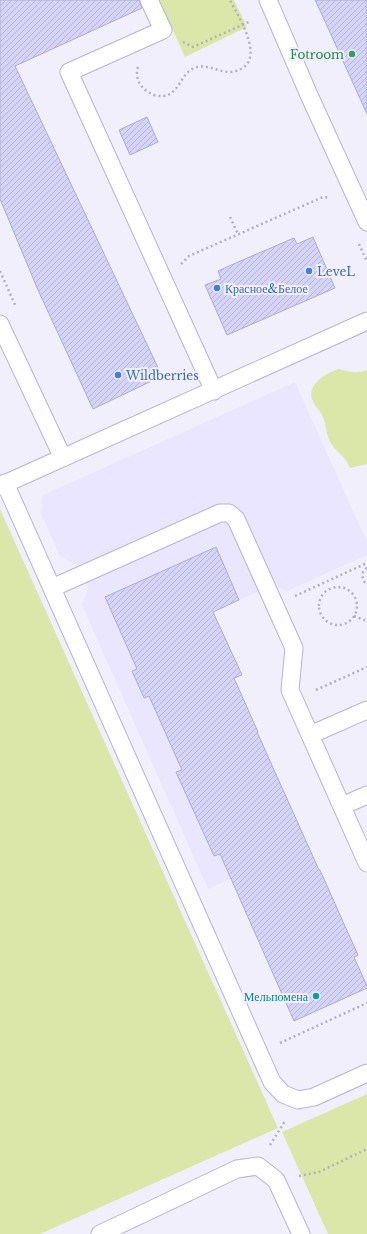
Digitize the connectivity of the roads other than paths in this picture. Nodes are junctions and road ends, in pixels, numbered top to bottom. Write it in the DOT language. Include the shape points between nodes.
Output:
graph roads {
  1 [pos="149,0"];
  2 [pos="271,5"];
  3 [pos="367,222"];
  4 [pos="367,321"];
  5 [pos="0,324"];
  6 [pos="214,391"];
  7 [pos="63,458"];
  8 [pos="3,484"];
  9 [pos="52,588"];
  10 [pos="367,710"];
  11 [pos="310,735"];
  12 [pos="367,794"];
  13 [pos="342,806"];
  14 [pos="367,863"];
  15 [pos="367,1073"];
  16 [pos="100,1234"];
  17 [pos="301,1234"];
  1 -- 6 [label="lane" via="163,30 69,72"];
  2 -- 3 [label="lane"];
  4 -- 6 [label="lane"];
  5 -- 7 [label="lane"];
  6 -- 7 [label="lane"];
  7 -- 8 [label="lane"];
  8 -- 9 [label="lane"];
  9 -- 11 [label="lane" via="220,513 229,513 236,519 294,648 290,690"];
  9 -- 15 [label="lane" via="272,1082 283,1094 298,1100 314,1097"];
  10 -- 11 [label="lane"];
  11 -- 13 [label="lane"];
  12 -- 13 [label="lane"];
  13 -- 14 [label="lane"];
  16 -- 17 [label="lane" via="237,1169 258,1166 276,1180"];
}
